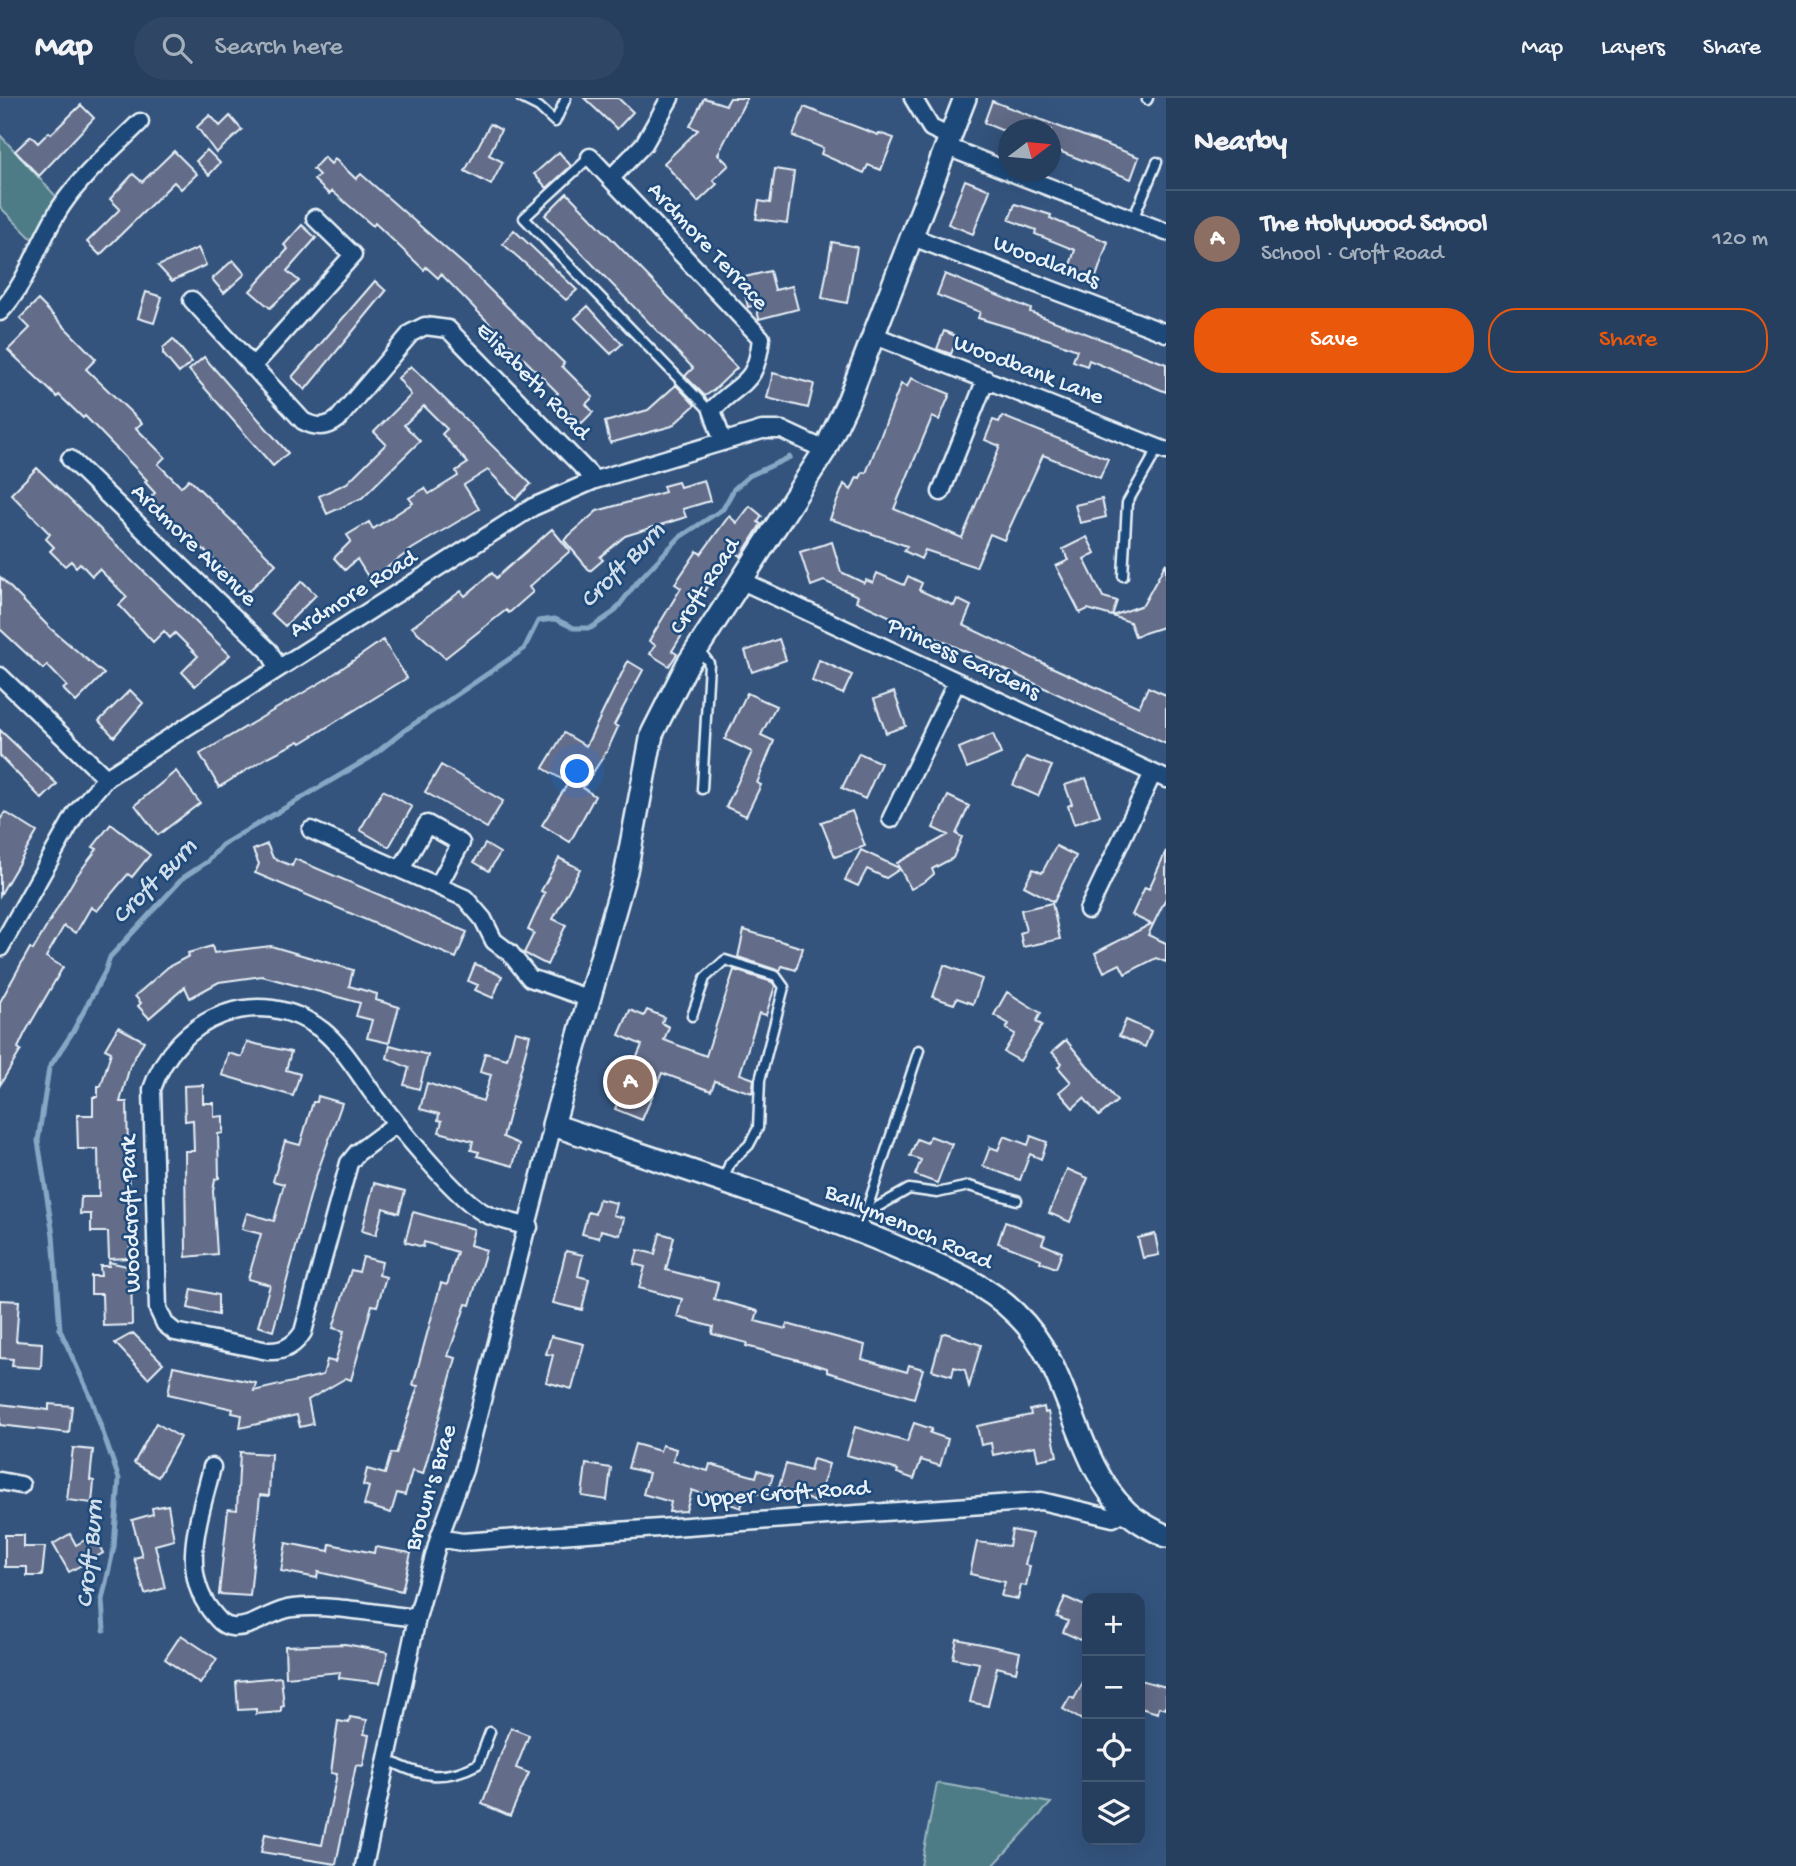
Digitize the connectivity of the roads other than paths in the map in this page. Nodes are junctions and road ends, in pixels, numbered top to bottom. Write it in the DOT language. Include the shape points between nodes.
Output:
graph roads {
  1 [pos="521,98"];
  2 [pos="566,98"];
  3 [pos="670,98"];
  4 [pos="913,98"];
  5 [pos="965,98"];
  6 [pos="140,122"];
  7 [pos="948,142"];
  8 [pos="590,157"];
  9 [pos="1157,162"];
  10 [pos="998,166"];
  11 [pos="611,178"];
  12 [pos="1037,182"];
  13 [pos="315,218"];
  14 [pos="1133,219"];
  15 [pos="1166,232"];
  16 [pos="910,236"];
  17 [pos="192,300"];
  18 [pos="0,312"];
  19 [pos="1166,333"];
  20 [pos="873,335"];
  21 [pos="252,367"];
  22 [pos="986,379"];
  23 [pos="713,414"];
  24 [pos="723,442"];
  25 [pos="1162,449"];
  26 [pos="825,450"];
  27 [pos="70,460"];
  28 [pos="596,480"];
  29 [pos="941,492"];
  30 [pos="1123,576"];
  31 [pos="742,581"];
  32 [pos="698,647"];
  33 [pos="278,668"];
  34 [pos="0,676"];
  35 [pos="956,683"];
  36 [pos="1160,776"];
  37 [pos="106,778"];
  38 [pos="702,789"];
  39 [pos="891,820"];
  40 [pos="311,831"];
  41 [pos="401,869"];
  42 [pos="438,886"];
  43 [pos="1088,910"];
  44 [pos="0,948"];
  45 [pos="587,998"];
  46 [pos="692,1016"];
  47 [pos="919,1050"];
  48 [pos="396,1124"];
  49 [pos="553,1125"];
  50 [pos="722,1182"];
  51 [pos="1017,1200"];
  52 [pos="862,1223"];
  53 [pos="529,1227"];
  54 [pos="212,1467"];
  55 [pos="0,1482"];
  56 [pos="21,1485"];
  57 [pos="1126,1511"];
  58 [pos="1166,1536"];
  59 [pos="439,1538"];
  60 [pos="417,1618"];
  61 [pos="490,1732"];
  62 [pos="387,1759"];
  63 [pos="364,1866"];
  1 -- 2 [label="lane" via="555,122"];
  3 -- 11 [label="street" via="645,144"];
  4 -- 7 [label="street" via="931,128"];
  5 -- 7 [label="street, Croft Road"];
  6 -- 18 [label="street" via="63,204"];
  7 -- 10 [label="street"];
  7 -- 16 [label="street, Croft Road"];
  8 -- 11 [label="street, Ardmore Terrace"];
  8 -- 23 [label="lane" via="524,218"];
  9 -- 14 [label="lane"];
  11 -- 23 [label="street, Ardmore Terrace" via="761,338 759,362 747,384 721,401"];
  12 -- 14 [label="street"];
  13 -- 21 [label="street" via="352,255"];
  14 -- 15 [label="street"];
  16 -- 19 [label="street, Woodlands"];
  16 -- 20 [label="street, Croft Road"];
  17 -- 21 [label="street, Elisabeth Road"];
  20 -- 22 [label="street, Woodbank Lane"];
  20 -- 26 [label="street, Croft Road"];
  21 -- 28 [label="street, Elisabeth Road" via="303,421 322,427 338,419 411,333 441,327 454,334"];
  22 -- 25 [label="street, Woodbank Lane"];
  22 -- 29 [label="street"];
  23 -- 24 [label="street"];
  24 -- 26 [label="street, Ardmore Road" via="762,430 782,430"];
  24 -- 28 [label="street, Ardmore Road"];
  25 -- 30 [label="lane" via="1127,503"];
  26 -- 31 [label="street, Croft Road"];
  27 -- 33 [label="street, Ardmore Avenue" via="269,651"];
  28 -- 33 [label="street, Ardmore Road" via="533,507"];
  31 -- 32 [label="street, Croft Road"];
  31 -- 35 [label="street, Princess Gardens"];
  32 -- 38 [label="lane" via="709,663"];
  32 -- 45 [label="street, Croft Road" via="652,734 626,871"];
  33 -- 37 [label="street, Ardmore Road"];
  34 -- 37 [label="street"];
  35 -- 36 [label="street, Princess Gardens"];
  35 -- 39 [label="street"];
  36 -- 43 [label="street"];
  37 -- 44 [label="street, Ardmore Road" via="76,813"];
  40 -- 41 [label="street"];
  41 -- 42 [label="street"];
  41 -- 42 [label="street" via="426,824 461,843"];
  42 -- 45 [label="street" via="465,898 494,941 530,978"];
  45 -- 49 [label="street, Croft Road"];
  46 -- 50 [label="lane" via="705,978 724,960 776,976 784,987 760,1080 758,1128 749,1145 730,1163"];
  47 -- 52 [label="lane"];
  48 -- 48 [label="street, Woodcroft Park" via="337,1044 296,1015 264,1008 231,1011 187,1034 166,1059 152,1089 158,1309 165,1324 182,1334 268,1351 295,1343 303,1332 349,1163"];
  48 -- 53 [label="street, Woodcroft Park" via="469,1202 486,1214"];
  49 -- 50 [label="street, Ballymenoch Road"];
  49 -- 53 [label="street, Brown's Brae"];
  50 -- 52 [label="street, Ballymenoch Road"];
  51 -- 52 [label="lane" via="969,1186 937,1193 909,1189"];
  52 -- 57 [label="street, Ballymenoch Road" via="981,1287 1016,1313 1044,1347 1101,1475"];
  53 -- 59 [label="street, Brown's Brae" via="464,1470"];
  54 -- 60 [label="street" via="193,1568 201,1598 225,1626 241,1627 281,1610 303,1607"];
  55 -- 56 [label="street"];
  57 -- 58 [label="street, Ballymenoch Road"];
  57 -- 59 [label="street, Upper Croft Road" via="1113,1518 1041,1501 462,1542"];
  59 -- 60 [label="street, Brown's Brae"];
  60 -- 62 [label="street, Brown's Brae"];
  61 -- 62 [label="lane" via="478,1764 464,1771 429,1776 412,1773"];
  62 -- 63 [label="street, Brown's Brae"];
}
